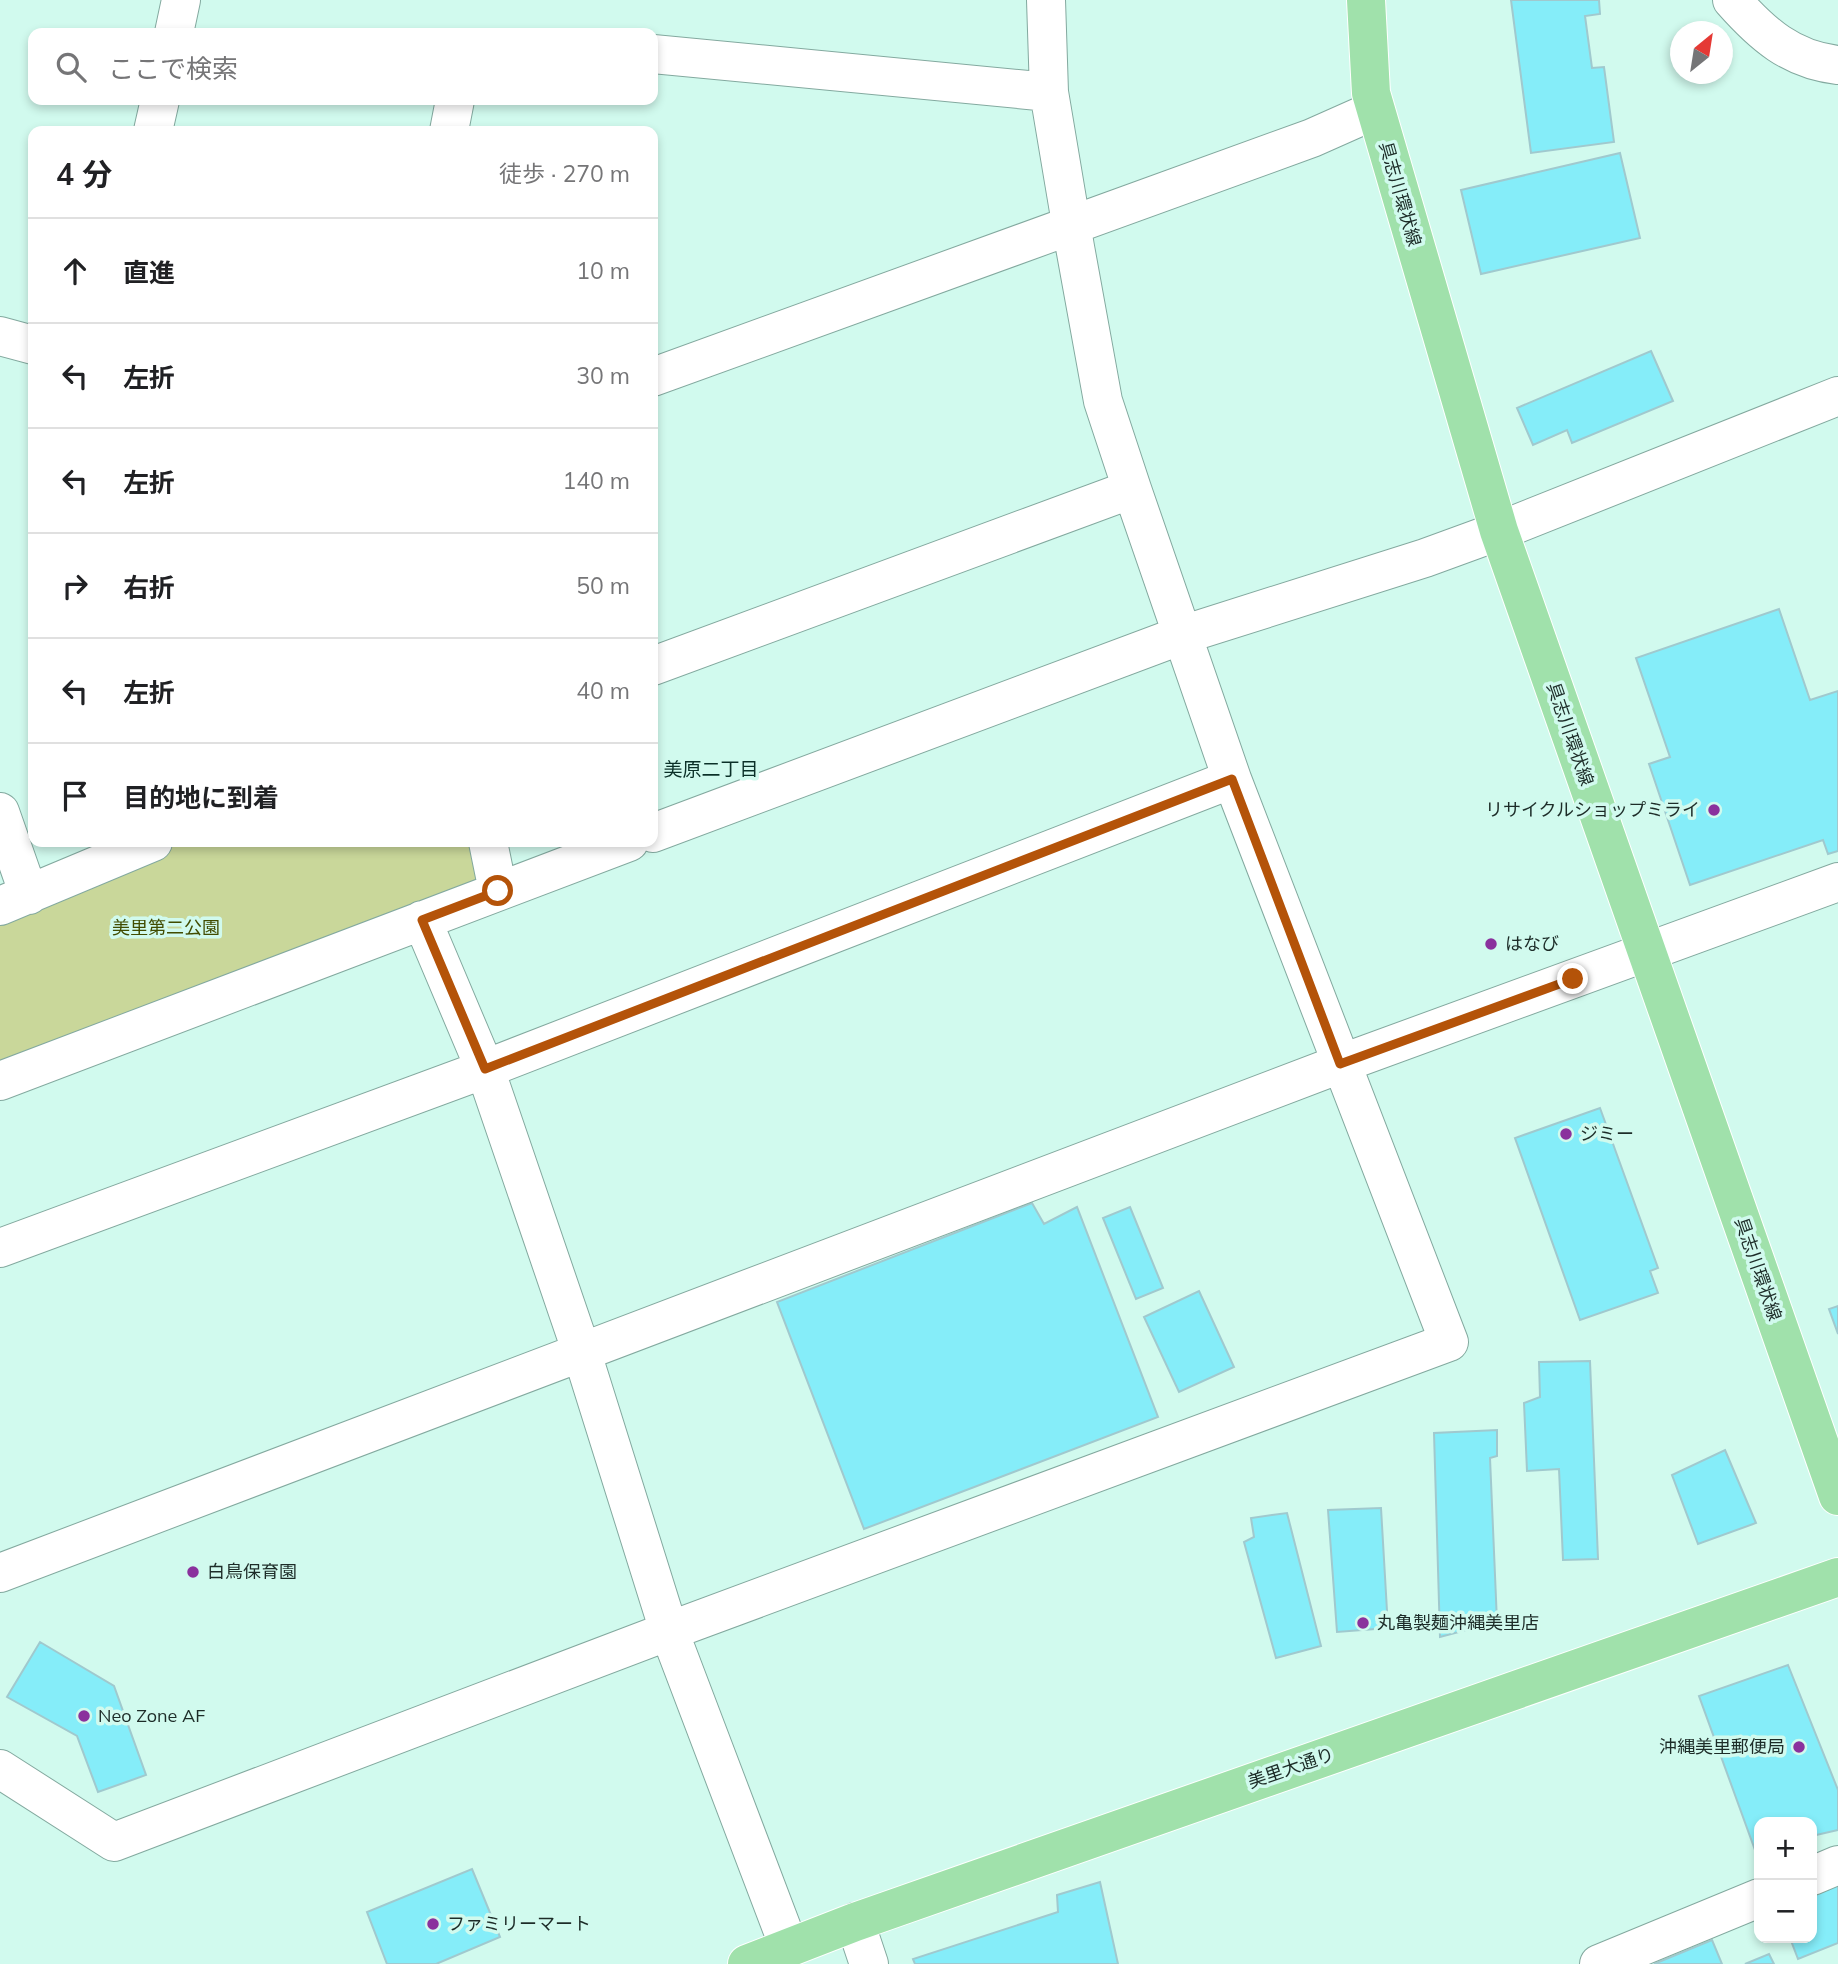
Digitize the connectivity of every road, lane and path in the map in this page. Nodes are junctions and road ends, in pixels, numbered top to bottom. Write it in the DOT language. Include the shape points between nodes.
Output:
graph roads {
  1 [pos="181,0"];
  2 [pos="1046,0"];
  3 [pos="1366,0"];
  4 [pos="1732,0"];
  5 [pos="175,28"];
  6 [pos="658,54"];
  7 [pos="1838,65"];
  8 [pos="1049,92"];
  9 [pos="159,105"];
  10 [pos="454,105"];
  11 [pos="1376,110"];
  12 [pos="154,126"];
  13 [pos="450,126"];
  14 [pos="1071,226"];
  15 [pos="0,336"];
  16 [pos="28,344"];
  17 [pos="658,375"];
  18 [pos="1838,396"];
  19 [pos="1132,489"];
  20 [pos="1499,531"];
  21 [pos="1182,635"];
  22 [pos="658,664"];
  23 [pos="1232,779"];
  24 [pos="0,812"];
  25 [pos="658,831"];
  26 [pos="141,847"];
  27 [pos="489,847"];
  28 [pos="616,847"];
  29 [pos="1838,882"];
  30 [pos="498,891"];
  31 [pos="15,900"];
  32 [pos="422,920"];
  33 [pos="1646,953"];
  34 [pos="1340,1064"];
  35 [pos="485,1069"];
  36 [pos="0,1081"];
  37 [pos="0,1248"];
  38 [pos="581,1350"];
  39 [pos="1838,1496"];
  40 [pos="0,1573"];
  41 [pos="1838,1577"];
  42 [pos="669,1631"];
  43 [pos="0,1769"];
  44 [pos="1838,1865"];
  45 [pos="1817,1874"];
  46 [pos="1754,1900"];
  47 [pos="855,1922"];
  48 [pos="789,1947"];
  49 [pos="1616,1961"];
  50 [pos="747,1964"];
  51 [pos="869,1964"];
  1 -- 5 [label="street"];
  2 -- 8 [label="street"];
  3 -- 11 [label="main road, 具志川環状線"];
  4 -- 7 [label="street" via="1761,33 1793,51"];
  6 -- 8 [label="street"];
  8 -- 14 [label="street"];
  9 -- 12 [label="street"];
  10 -- 13 [label="street"];
  11 -- 14 [label="street"];
  11 -- 20 [label="main road, 具志川環状線"];
  14 -- 17 [label="street"];
  14 -- 19 [label="street" via="1103,401"];
  15 -- 16 [label="street"];
  18 -- 20 [label="street"];
  19 -- 21 [label="street"];
  19 -- 22 [label="street"];
  20 -- 21 [label="street"];
  20 -- 33 [label="main road, 具志川環状線"];
  21 -- 23 [label="street"];
  21 -- 25 [label="street"];
  23 -- 34 [label="street"];
  23 -- 35 [label="street"];
  24 -- 31 [label="street"];
  26 -- 31 [label="street"];
  27 -- 30 [label="street"];
  28 -- 30 [label="street"];
  29 -- 33 [label="street"];
  30 -- 32 [label="street"];
  32 -- 35 [label="street"];
  32 -- 36 [label="street"];
  33 -- 34 [label="street"];
  33 -- 39 [label="main road, 具志川環状線"];
  34 -- 38 [label="street"];
  34 -- 42 [label="street" via="1449,1342"];
  35 -- 37 [label="street"];
  35 -- 38 [label="street"];
  38 -- 40 [label="street"];
  38 -- 42 [label="street"];
  41 -- 47 [label="main road, 美里大通り"];
  42 -- 43 [label="street" via="114,1842"];
  42 -- 48 [label="street"];
  44 -- 45 [label="street"];
  46 -- 49 [label="street"];
  47 -- 48 [label="main road, 美里大通り"];
  47 -- 51 [label="street"];
  48 -- 50 [label="main road, 美里大通り"];
}
